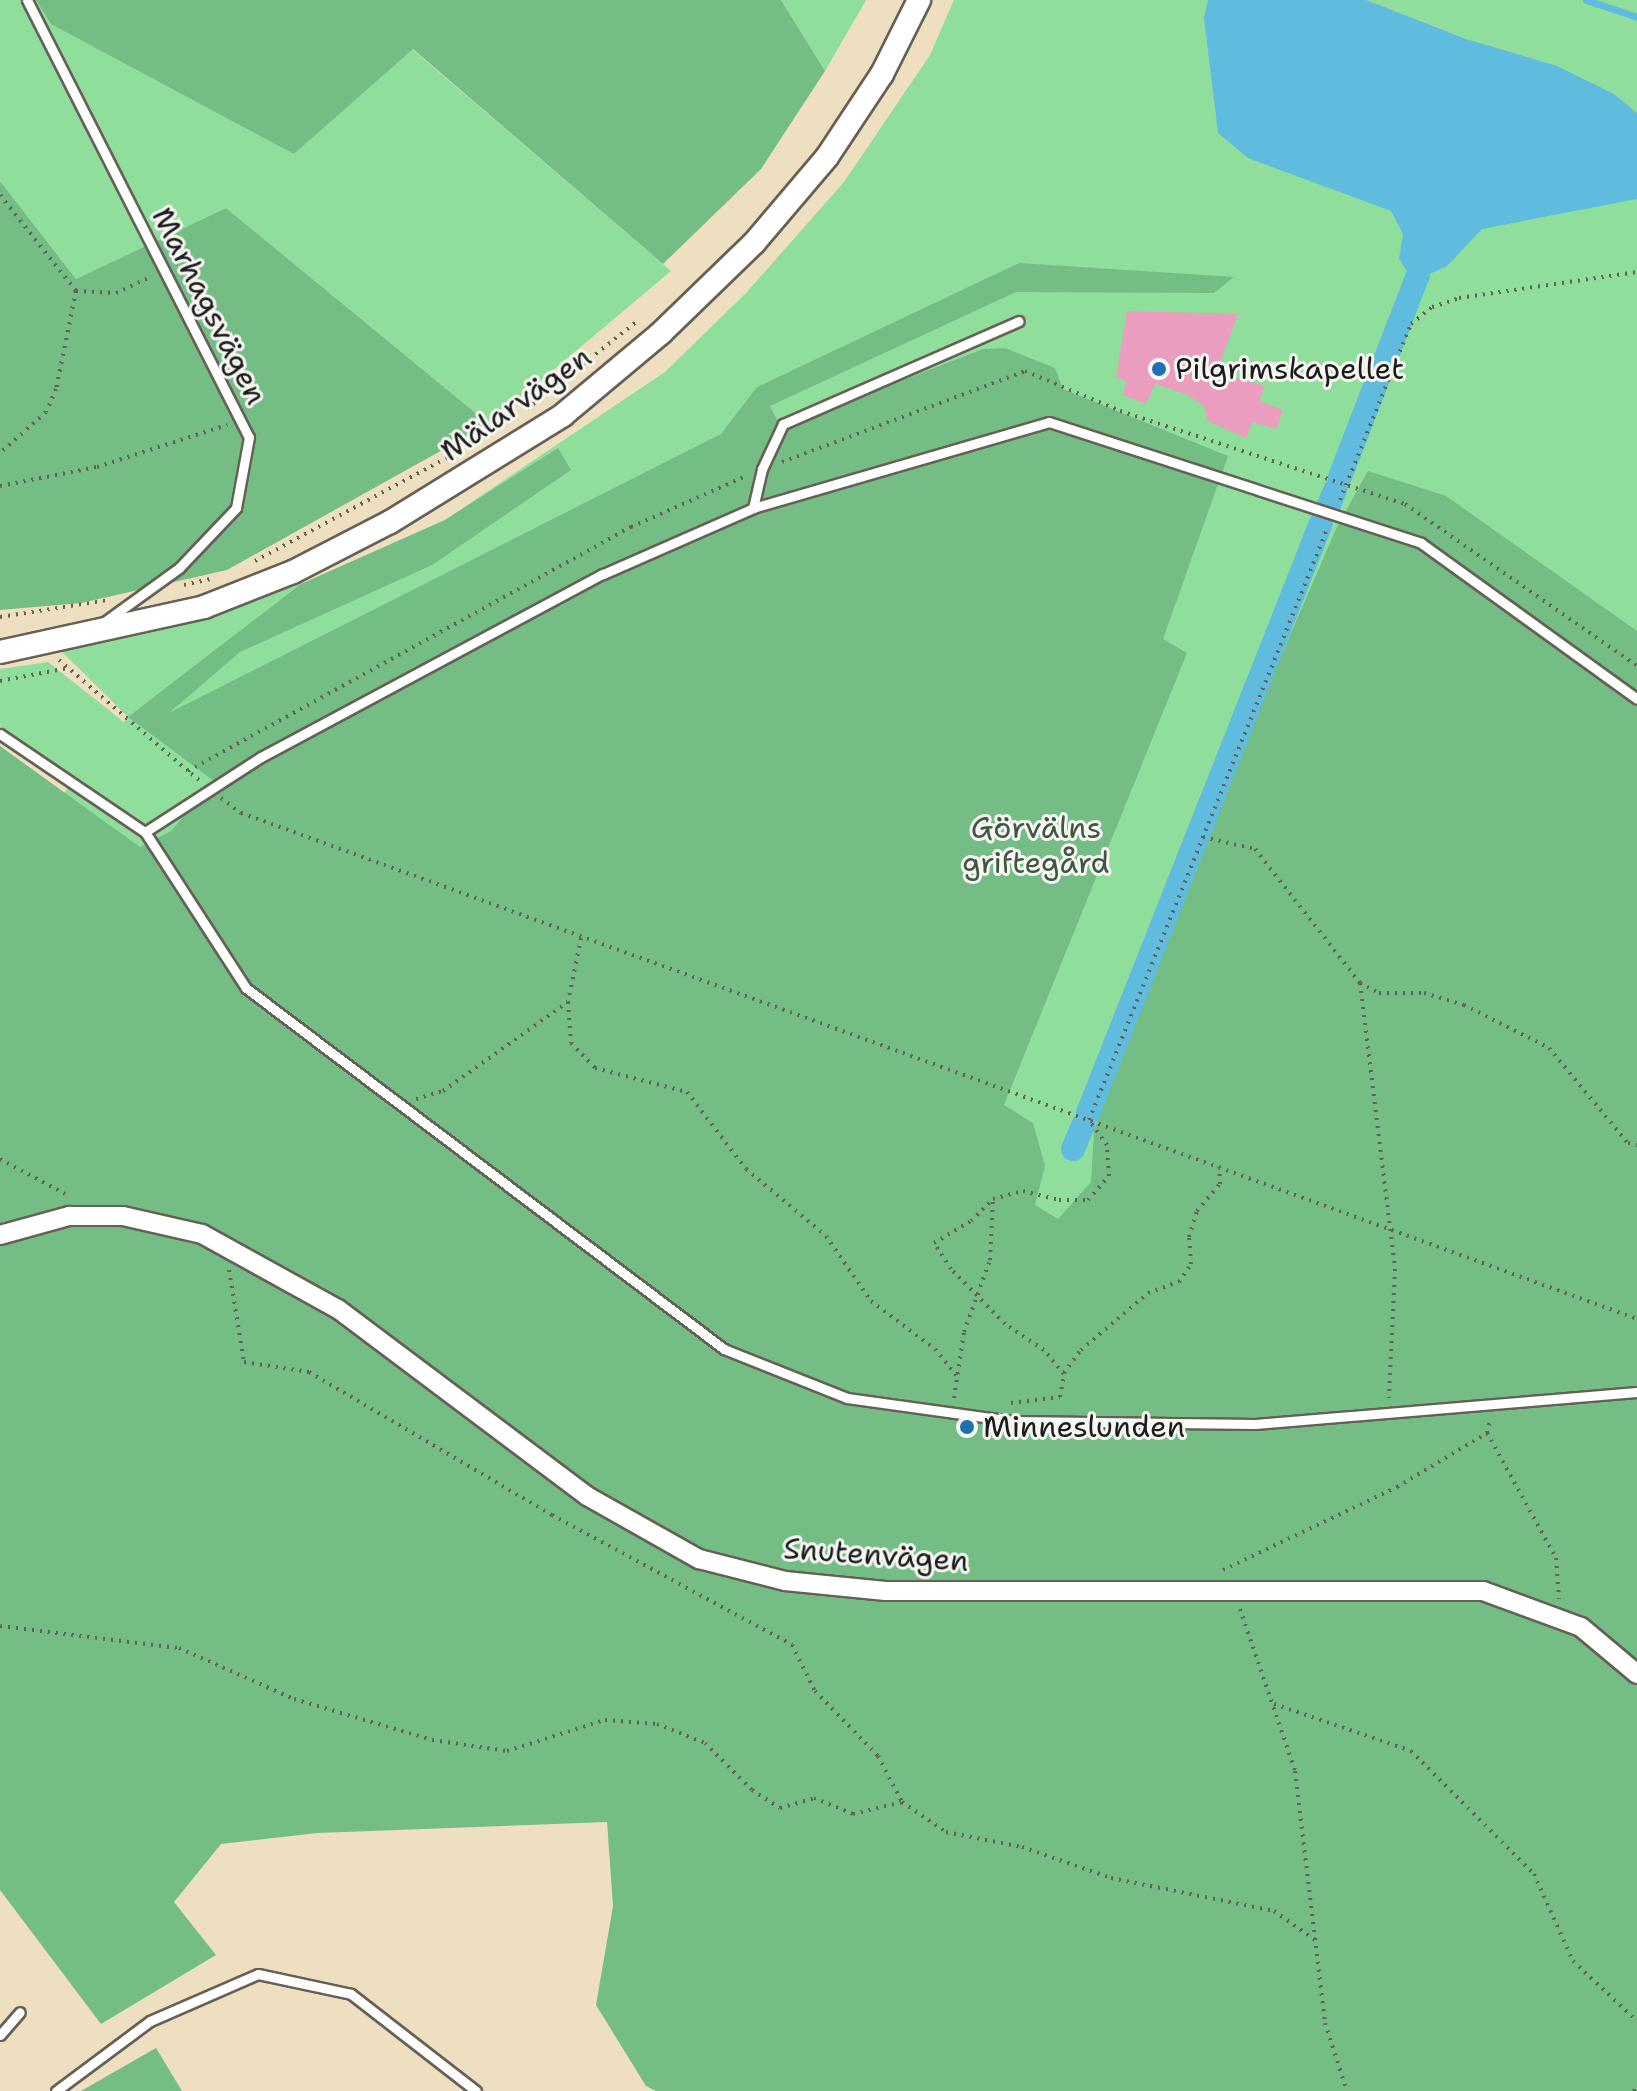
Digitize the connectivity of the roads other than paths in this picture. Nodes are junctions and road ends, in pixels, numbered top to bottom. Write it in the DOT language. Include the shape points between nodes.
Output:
graph roads {
  1 [pos="27,0"];
  2 [pos="919,0"];
  3 [pos="1019,321"];
  4 [pos="753,508"];
  5 [pos="87,635"];
  6 [pos="0,652"];
  7 [pos="1637,699"];
  8 [pos="0,734"];
  9 [pos="145,832"];
  10 [pos="0,1235"];
  11 [pos="1637,1392"];
  12 [pos="1637,1674"];
  13 [pos="20,2012"];
  14 [pos="0,2035"];
  15 [pos="56,2091"];
  16 [pos="476,2091"];
  1 -- 5 [label="lane, Marhagsvägen" via="249,437 236,508 179,568"];
  2 -- 5 [label="street, Mälarvägen" via="882,74 827,157 754,243 661,333 563,415 403,515 293,572 204,607"];
  3 -- 4 [label="lane" via="783,424 762,469"];
  4 -- 7 [label="lane" via="1049,422 1421,543"];
  4 -- 9 [label="lane" via="603,574 261,757"];
  5 -- 6 [label="street, Mälarvägen"];
  8 -- 9 [label="lane"];
  9 -- 11 [label="lane" via="246,988 724,1349 847,1398 950,1416 1255,1424"];
  10 -- 12 [label="street, Snutenvägen" via="69,1216 123,1216 202,1234 338,1309 587,1496 699,1559 785,1581 886,1591 1483,1591 1581,1627"];
  13 -- 14 [label="lane"];
  15 -- 16 [label="lane" via="150,2021 258,1974 351,1994"];
}
